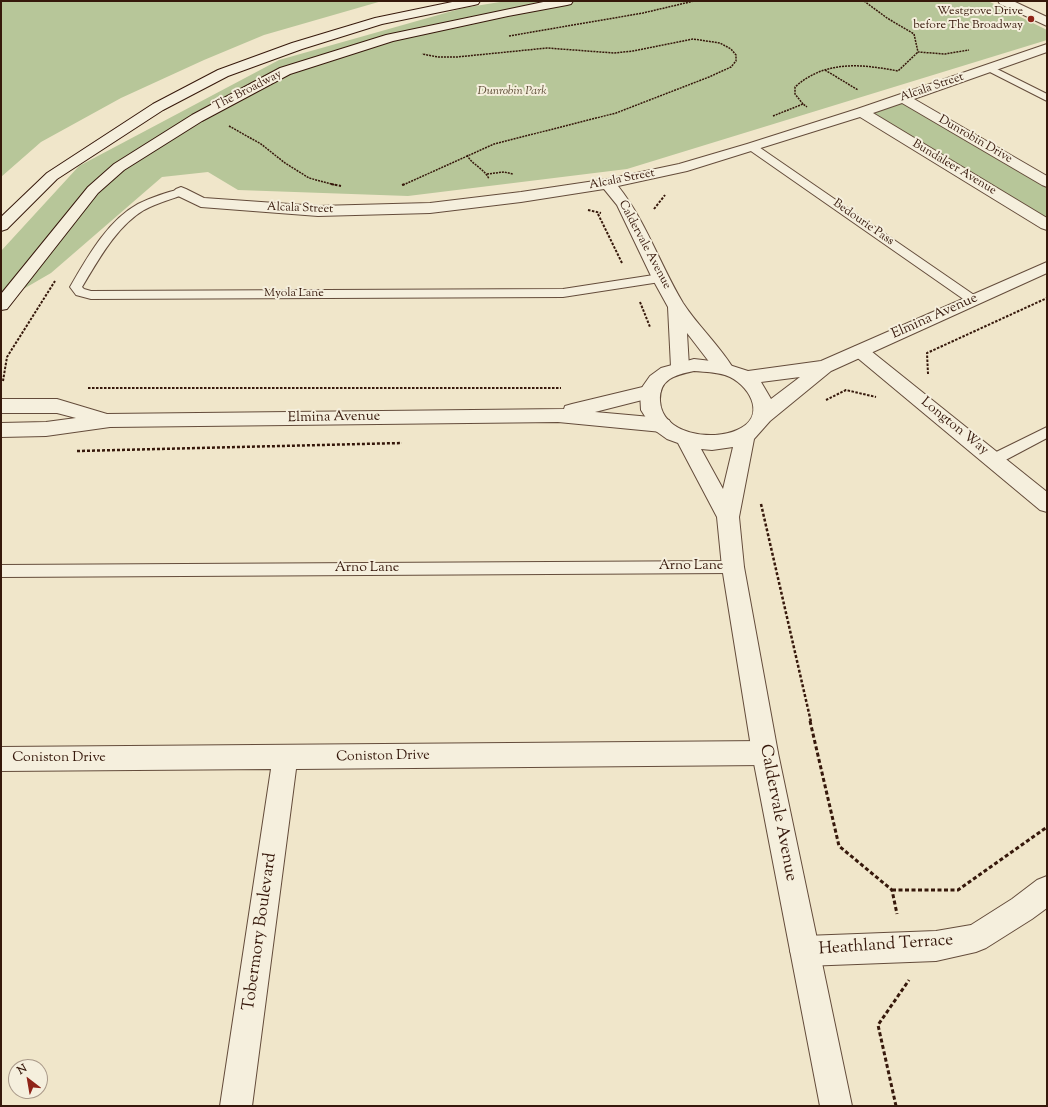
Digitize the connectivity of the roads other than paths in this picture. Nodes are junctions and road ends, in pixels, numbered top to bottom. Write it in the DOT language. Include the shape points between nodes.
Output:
graph roads {
  1 [pos="474,1"];
  2 [pos="567,1"];
  3 [pos="1004,1"];
  4 [pos="1047,22"];
  5 [pos="1047,48"];
  6 [pos="990,68"];
  7 [pos="903,98"];
  8 [pos="1047,98"];
  9 [pos="862,112"];
  10 [pos="752,146"];
  11 [pos="1047,182"];
  12 [pos="608,184"];
  13 [pos="181,192"];
  14 [pos="1047,225"];
  15 [pos="1,226"];
  16 [pos="1047,267"];
  17 [pos="660,278"];
  18 [pos="973,300"];
  19 [pos="1,305"];
  20 [pos="677,307"];
  21 [pos="860,351"];
  22 [pos="680,367"];
  23 [pos="824,367"];
  24 [pos="724,368"];
  25 [pos="746,378"];
  26 [pos="651,391"];
  27 [pos="1,406"];
  28 [pos="558,415"];
  29 [pos="763,416"];
  30 [pos="110,420"];
  31 [pos="662,425"];
  32 [pos="1,430"];
  33 [pos="1047,432"];
  34 [pos="745,436"];
  35 [pos="685,438"];
  36 [pos="993,460"];
  37 [pos="1047,504"];
  38 [pos="728,517"];
  39 [pos="733,567"];
  40 [pos="1,572"];
  41 [pos="765,753"];
  42 [pos="285,758"];
  43 [pos="1,759"];
  44 [pos="1047,890"];
  45 [pos="805,951"];
  46 [pos="236,1106"];
  47 [pos="836,1106"];
  1 -- 15 [label="street, The Broadway" via="379,21 297,46 223,73 158,107 52,176"];
  2 -- 19 [label="street, The Broadway" via="390,38 285,71 197,118 119,167 93,190"];
  3 -- 4 [label="street"];
  5 -- 6 [label="street, Alcala Street"];
  6 -- 7 [label="street, Alcala Street"];
  6 -- 8 [label="lane"];
  7 -- 9 [label="street, Alcala Street"];
  7 -- 11 [label="street, Dunrobin Drive"];
  9 -- 10 [label="street, Alcala Street"];
  9 -- 14 [label="street, Bundaleer Avenue"];
  10 -- 12 [label="street, Alcala Street" via="682,168"];
  10 -- 18 [label="lane, Bedourie Pass"];
  12 -- 13 [label="street, Alcala Street" via="430,208 318,211 201,202"];
  12 -- 17 [label="street, Caldervale Avenue" via="624,204"];
  13 -- 17 [label="lane, Myola Lane" via="142,207 129,216 98,250 76,287 80,292 91,295 562,293"];
  16 -- 18 [label="street, Elmina Avenue"];
  17 -- 20 [label="street, Caldervale Avenue"];
  18 -- 21 [label="street, Elmina Avenue"];
  20 -- 22 [label="street, Caldervale Avenue"];
  20 -- 24 [label="street, Caldervale Avenue"];
  21 -- 23 [label="street, Elmina Avenue"];
  21 -- 36 [label="street, Longton Way"];
  22 -- 24 [label="street" via="694,365"];
  22 -- 26 [label="street" via="657,381"];
  23 -- 25 [label="street, Elmina Avenue"];
  23 -- 29 [label="street, Elmina Avenue"];
  24 -- 25 [label="street"];
  25 -- 29 [label="street" via="761,396"];
  26 -- 28 [label="street, Elmina Avenue"];
  26 -- 31 [label="street" via="649,402 653,414"];
  27 -- 30 [label="street, Elmina Avenue" via="57,406"];
  28 -- 30 [label="street, Elmina Avenue"];
  28 -- 31 [label="street, Elmina Avenue"];
  29 -- 34 [label="street" via="756,427"];
  30 -- 32 [label="street, Elmina Avenue" via="46,429"];
  31 -- 35 [label="street" via="672,433"];
  33 -- 36 [label="lane"];
  34 -- 35 [label="street" via="716,443"];
  34 -- 38 [label="street, Caldervale Avenue"];
  35 -- 38 [label="street, Caldervale Avenue"];
  36 -- 37 [label="street, Longton Way"];
  38 -- 39 [label="street, Caldervale Avenue"];
  39 -- 40 [label="lane, Arno Lane"];
  39 -- 41 [label="street, Caldervale Avenue"];
  41 -- 42 [label="street, Coniston Drive"];
  41 -- 45 [label="street, Caldervale Avenue"];
  42 -- 43 [label="street, Coniston Drive"];
  42 -- 46 [label="street, Tobermory Boulevard"];
  44 -- 45 [label="street, Heathland Terrace" via="976,938 936,946"];
  45 -- 47 [label="street, Caldervale Avenue"];
}
